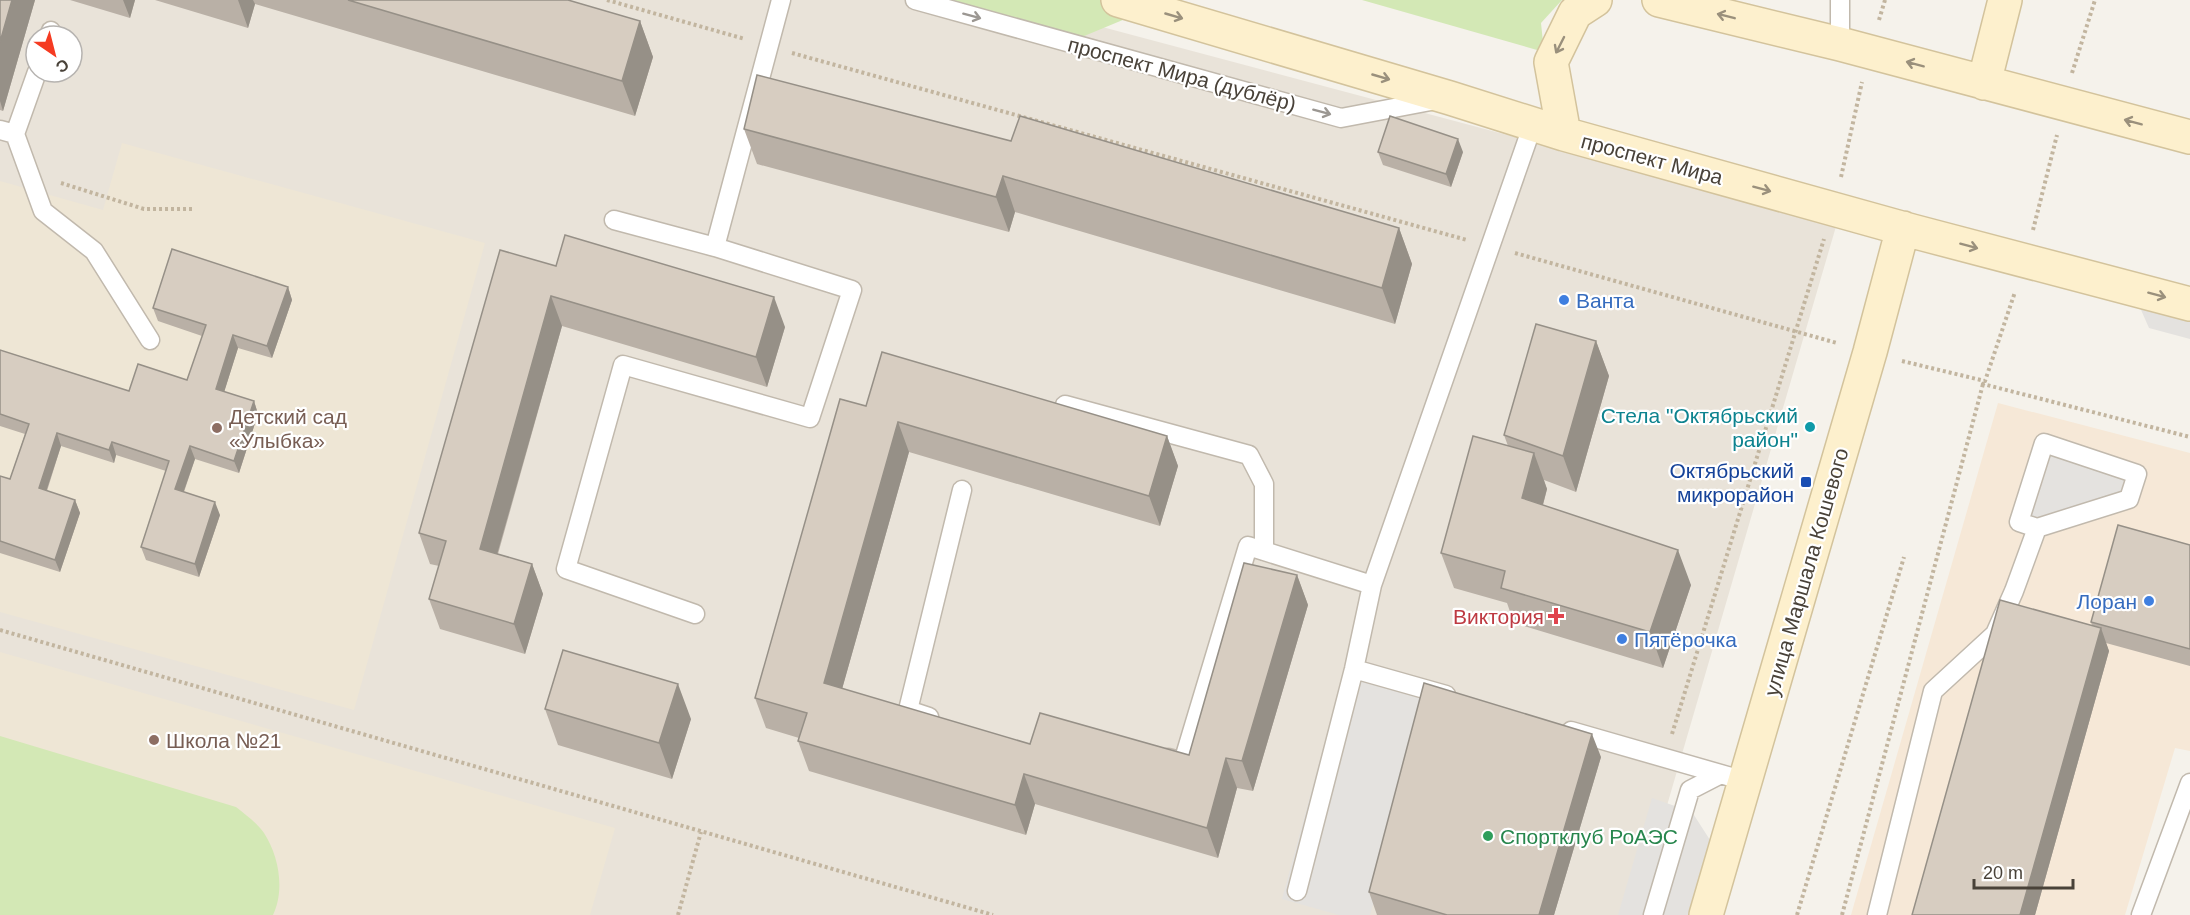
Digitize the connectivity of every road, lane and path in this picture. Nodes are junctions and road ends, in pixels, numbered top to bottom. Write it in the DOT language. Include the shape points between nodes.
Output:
graph roads {
  1 [pos="607,0"];
  2 [pos="781,0"];
  3 [pos="915,0"];
  4 [pos="1118,0"];
  5 [pos="1594,0"];
  6 [pos="1659,0"];
  7 [pos="1840,0"];
  8 [pos="1885,0"];
  9 [pos="1992,0"];
  10 [pos="2005,0"];
  11 [pos="768,46"];
  12 [pos="1855,48"];
  13 [pos="1978,81"];
  14 [pos="31,84"];
  15 [pos="1450,98"];
  16 [pos="1549,129"];
  17 [pos="8,132"];
  18 [pos="2190,136"];
  19 [pos="29,174"];
  20 [pos="1833,208"];
  21 [pos="192,209"];
  22 [pos="614,220"];
  23 [pos="1908,229"];
  24 [pos="1491,246"];
  25 [pos="715,248"];
  26 [pos="2190,304"];
  27 [pos="1795,332"];
  28 [pos="150,340"];
  29 [pos="1870,352"];
  30 [pos="1065,405"];
  31 [pos="2190,437"];
  32 [pos="962,490"];
  33 [pos="2037,528"];
  34 [pos="1264,551"];
  35 [pos="1904,557"];
  36 [pos="1372,585"];
  37 [pos="695,614"];
  38 [pos="0,630"];
  39 [pos="1354,669"];
  40 [pos="1457,699"];
  41 [pos="942,720"];
  42 [pos="1550,725"];
  43 [pos="1149,754"];
  44 [pos="1665,758"];
  45 [pos="1733,777"];
  46 [pos="2190,783"];
  47 [pos="700,832"];
  48 [pos="1297,891"];
  49 [pos="678,915"];
  50 [pos="993,915"];
  51 [pos="1653,915"];
  52 [pos="1706,915"];
  53 [pos="1715,915"];
  54 [pos="1797,915"];
  55 [pos="1842,915"];
  56 [pos="1877,915"];
  57 [pos="2141,915"];
  1 -- 11 [label="path"];
  2 -- 11 [label="lane"];
  3 -- 15 [label="lane, проспект Мира (дублёр), one-way" via="1341,118"];
  4 -- 15 [label="main road, проспект Мира, one-way"];
  5 -- 16 [label="main road, one-way" via="1575,14 1551,62"];
  12 -- 6 [label="main road, one-way"];
  7 -- 12 [label="lane"];
  8 -- 12 [label="path"];
  9 -- 13 [label="main road"];
  10 -- 13 [label="main road"];
  11 -- 24 [label="path"];
  11 -- 25 [label="lane"];
  13 -- 12 [label="main road, one-way"];
  12 -- 20 [label="path"];
  18 -- 13 [label="main road, one-way"];
  14 -- 17 [label="lane"];
  15 -- 16 [label="main road, проспект Мира"];
  16 -- 20 [label="main road, проспект Мира, one-way"];
  16 -- 24 [label="lane"];
  17 -- 19 [label="lane"];
  19 -- 21 [label="path" via="144,209"];
  19 -- 28 [label="lane" via="43,211 94,251"];
  20 -- 23 [label="main road, проспект Мира"];
  20 -- 27 [label="path"];
  22 -- 25 [label="lane"];
  23 -- 26 [label="main road, проспект Мира, one-way"];
  23 -- 29 [label="main road, улица Маршала Кошевого"];
  23 -- 53 [label="main road, улица Маршала Кошевого"];
  24 -- 27 [label="path"];
  24 -- 36 [label="lane"];
  25 -- 37 [label="lane" via="852,290 810,418 623,365 566,569"];
  27 -- 29 [label="path"];
  27 -- 44 [label="path"];
  29 -- 45 [label="main road, улица Маршала Кошевого"];
  30 -- 34 [label="lane" via="1249,455 1264,483"];
  31 -- 55 [label="path" via="1984,382"];
  32 -- 41 [label="lane" via="908,711"];
  33 -- 33 [label="lane" via="2129,499 2137,474 2044,443 2019,522"];
  33 -- 56 [label="lane" via="1995,634 1933,691"];
  34 -- 36 [label="lane"];
  34 -- 43 [label="lane" via="1248,546 1183,762"];
  35 -- 54 [label="path"];
  36 -- 39 [label="lane"];
  38 -- 47 [label="path"];
  39 -- 40 [label="lane"];
  39 -- 48 [label="lane"];
  42 -- 44 [label="lane"];
  44 -- 45 [label="lane"];
  45 -- 51 [label="lane" via="1690,790"];
  45 -- 52 [label="main road, улица Маршала Кошевого"];
  46 -- 57 [label="lane"];
  47 -- 49 [label="path"];
  47 -- 50 [label="path"];
}
